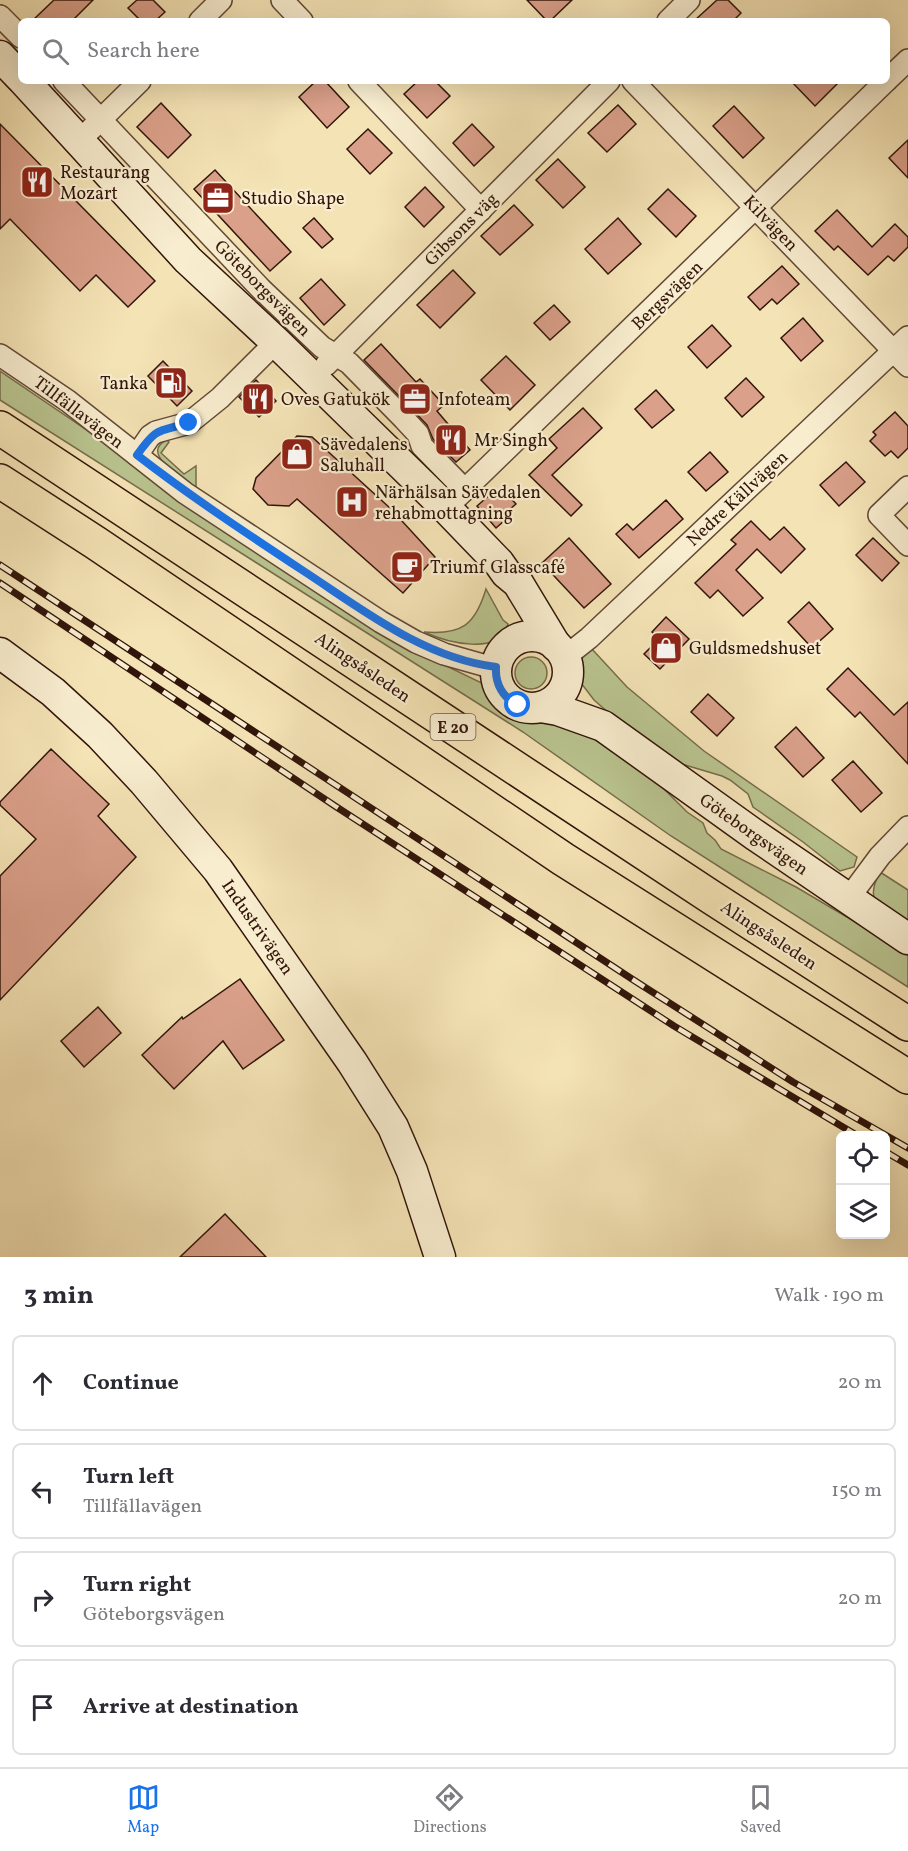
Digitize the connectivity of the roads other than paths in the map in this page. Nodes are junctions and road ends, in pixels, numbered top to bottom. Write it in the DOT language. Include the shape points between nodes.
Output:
graph roads {
  1 [pos="221,0"];
  2 [pos="282,0"];
  3 [pos="689,0"];
  4 [pos="0,16"];
  5 [pos="203,18"];
  6 [pos="299,18"];
  7 [pos="671,18"];
  8 [pos="18,34"];
  9 [pos="0,56"];
  10 [pos="908,60"];
  11 [pos="18,76"];
  12 [pos="890,78"];
  13 [pos="26,84"];
  14 [pos="67,84"];
  15 [pos="137,84"];
  16 [pos="362,84"];
  17 [pos="606,84"];
  18 [pos="636,84"];
  19 [pos="884,84"];
  20 [pos="102,119"];
  21 [pos="80,140"];
  22 [pos="756,208"];
  23 [pos="480,210"];
  24 [pos="276,342"];
  25 [pos="903,351"];
  26 [pos="0,355"];
  27 [pos="335,356"];
  28 [pos="314,379"];
  29 [pos="0,428"];
  30 [pos="137,455"];
  31 [pos="0,482"];
  32 [pos="908,488"];
  33 [pos="456,499"];
  34 [pos="908,545"];
  35 [pos="506,573"];
  36 [pos="0,652"];
  37 [pos="503,655"];
  38 [pos="563,659"];
  39 [pos="541,707"];
  40 [pos="603,726"];
  41 [pos="908,826"];
  42 [pos="848,899"];
  43 [pos="908,939"];
  44 [pos="908,1024"];
  45 [pos="908,1077"];
  46 [pos="440,1257"];
  1 -- 5 [label="street"];
  2 -- 6 [label="street"];
  3 -- 7 [label="street"];
  4 -- 8 [label="street"];
  9 -- 11 [label="street, Göteborgsvägen"];
  10 -- 12 [label="street, Bergsvägen"];
  13 -- 21 [label="street, Göteborgsvägen"];
  14 -- 20 [label="street, Göteborgsvägen"];
  15 -- 20 [label="street"];
  16 -- 23 [label="street"];
  17 -- 23 [label="street, Gibsons väg"];
  18 -- 22 [label="street, Kilvägen"];
  19 -- 22 [label="street, Bergsvägen"];
  20 -- 21 [label="street"];
  20 -- 27 [label="street, Göteborgsvägen" via="261,289"];
  21 -- 24 [label="street, Göteborgsvägen" via="188,260"];
  22 -- 25 [label="street, Kilvägen"];
  22 -- 33 [label="street, Bergsvägen"];
  23 -- 27 [label="street, Gibsons väg"];
  24 -- 28 [label="street, Göteborgsvägen"];
  24 -- 30 [label="street, Göteborgsvägen" via="220,398 189,423 150,436"];
  25 -- 38 [label="street, Nedre Källvägen"];
  26 -- 30 [label="street, Tillfällavägen"];
  27 -- 28 [label="street, Gibsons väg"];
  27 -- 33 [label="street, Göteborgsvägen" via="349,363 418,434"];
  28 -- 33 [label="street, Göteborgsvägen"];
  29 -- 44 [label="highway, Alingsåsleden / E 20"];
  30 -- 37 [label="street, Tillfällavägen" via="185,493 416,642 483,665"];
  31 -- 45 [label="highway, E 20" via="563,860"];
  32 -- 34 [label="street" via="879,515"];
  33 -- 35 [label="street, Göteborgsvägen"];
  35 -- 37 [label="street, Göteborgsvägen" via="518,617 517,628"];
  35 -- 38 [label="street, Göteborgsvägen" via="529,599"];
  36 -- 46 [label="street, Industrivägen" via="53,692 100,735 238,898 393,1127"];
  37 -- 38 [label="street" via="523,638 537,637"];
  37 -- 39 [label="street" via="498,684 508,699 523,707"];
  38 -- 39 [label="street" via="566,685 552,703"];
  38 -- 40 [label="street, Göteborgsvägen"];
  39 -- 40 [label="street, Göteborgsvägen"];
  40 -- 42 [label="street, Göteborgsvägen"];
  41 -- 42 [label="street"];
  42 -- 43 [label="street, Göteborgsvägen"];
}
